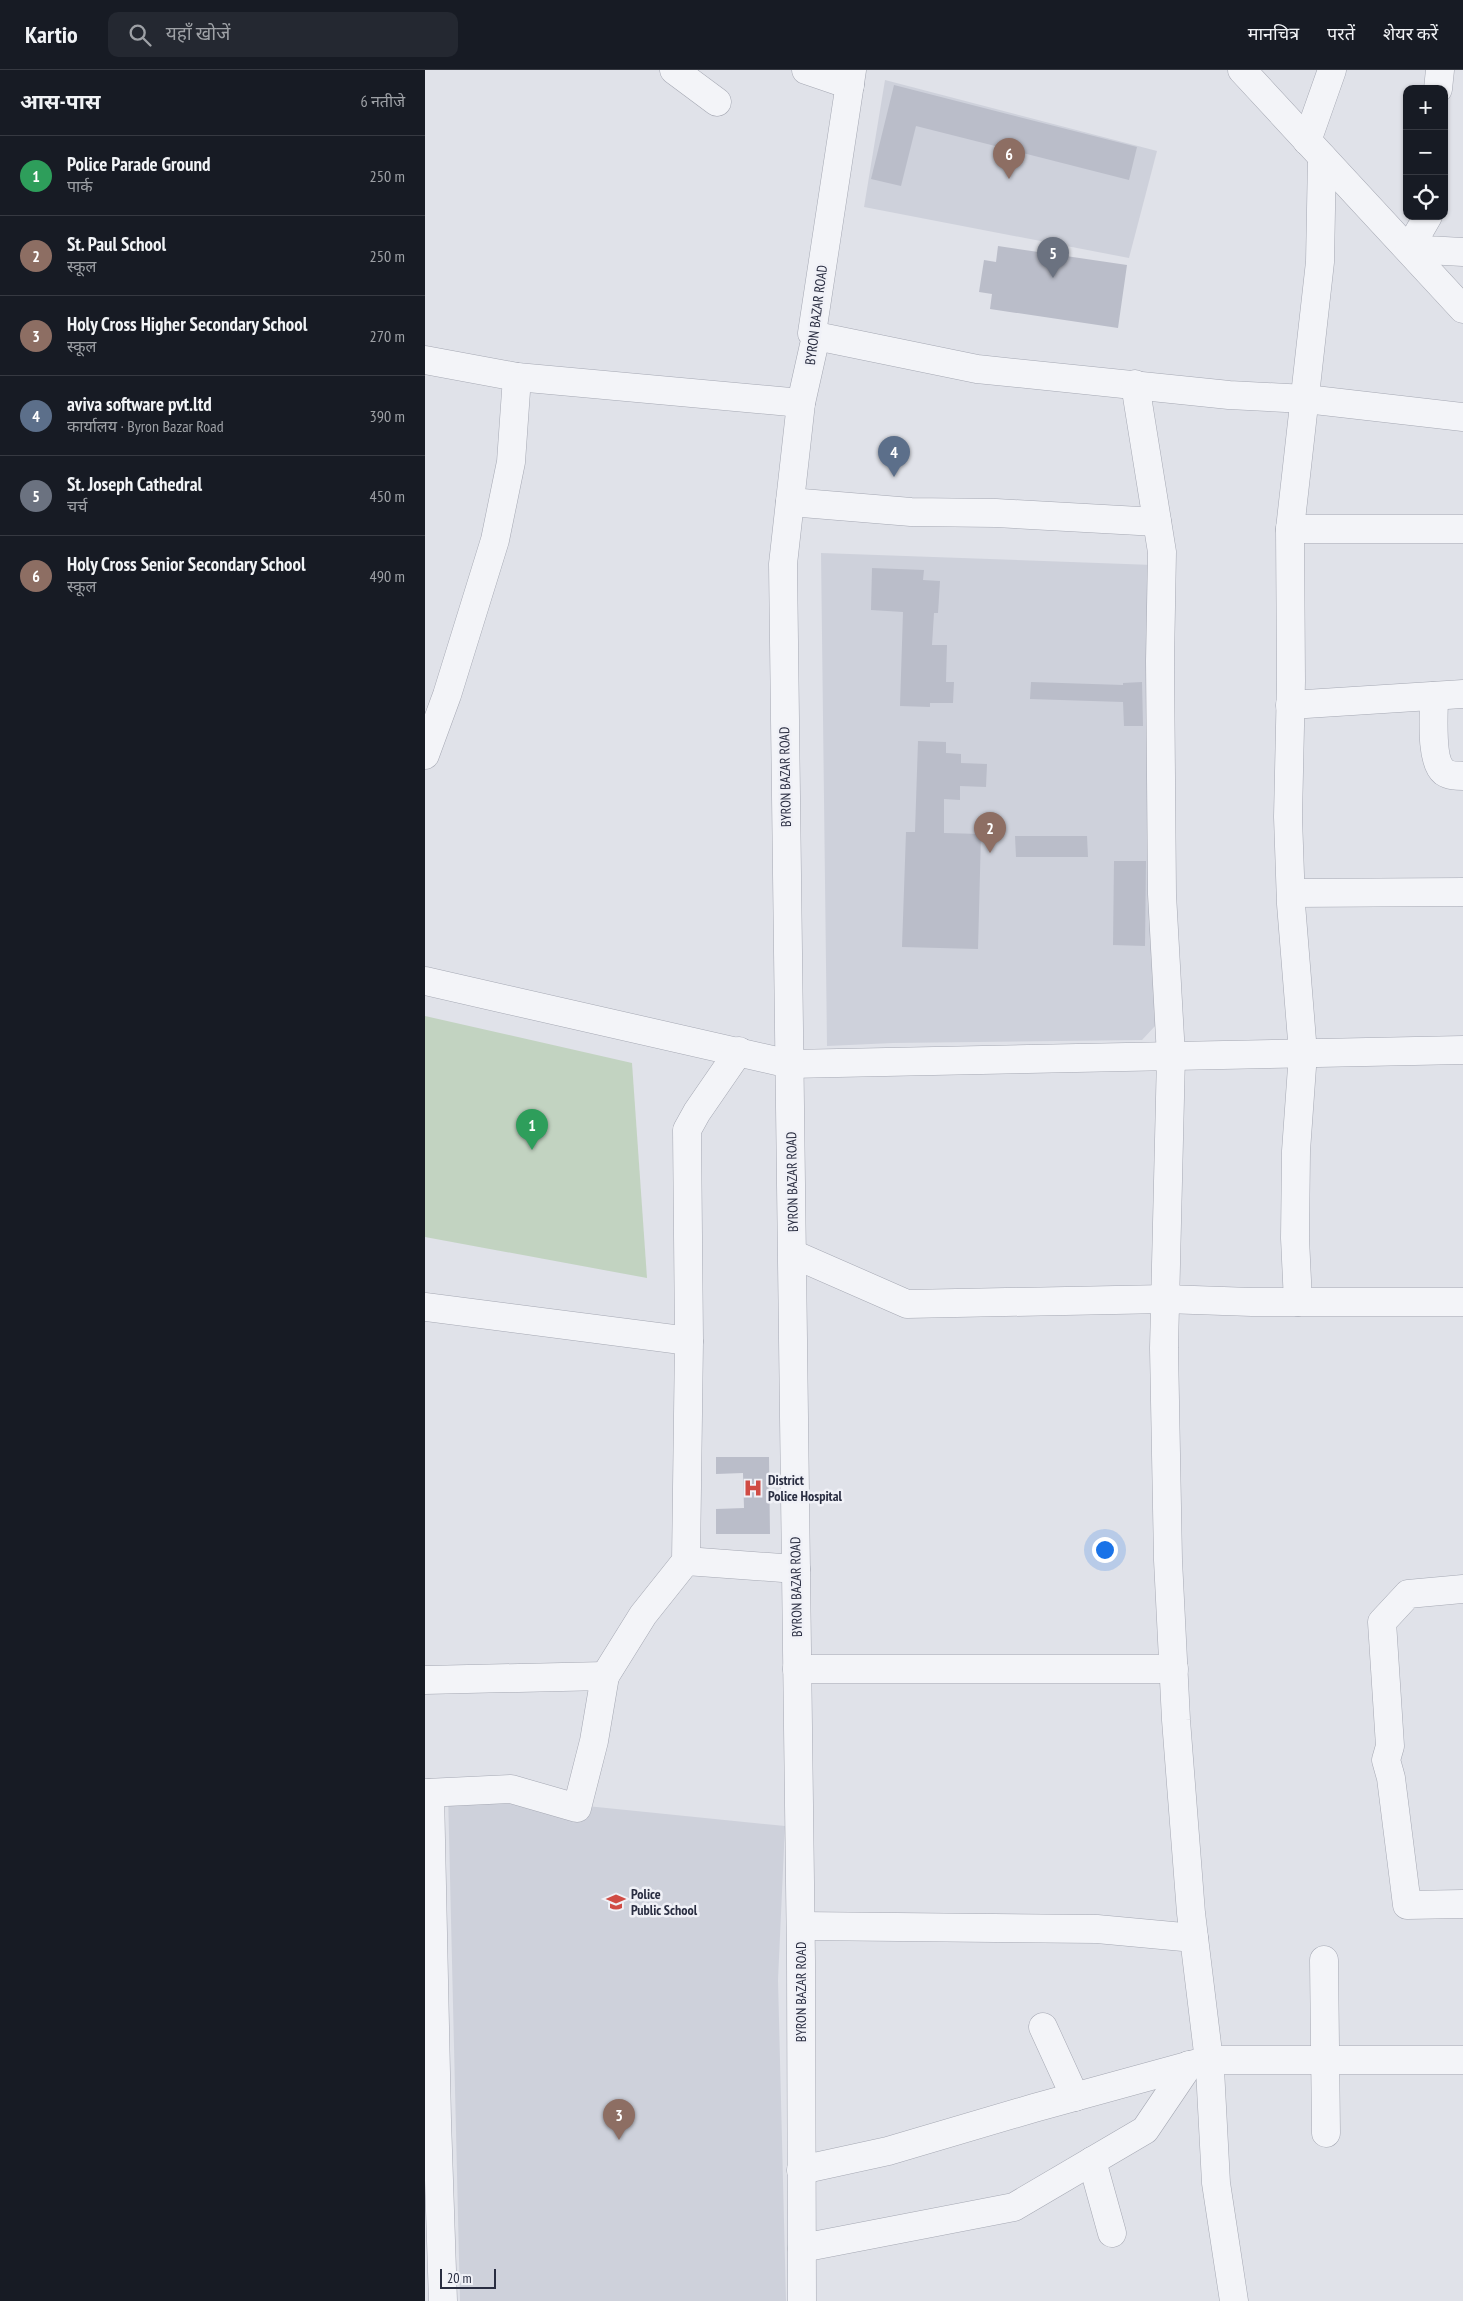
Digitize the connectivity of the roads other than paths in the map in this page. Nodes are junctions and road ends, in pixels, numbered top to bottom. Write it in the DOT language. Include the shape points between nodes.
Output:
graph roads {
  1 [pos="674,70"];
  2 [pos="806,70"];
  3 [pos="1242,70"];
  4 [pos="1332,70"];
  5 [pos="1440,70"];
  6 [pos="851,77"];
  7 [pos="1438,85"];
  8 [pos="717,102"];
  9 [pos="1315,149"];
  10 [pos="1426,220"];
  11 [pos="1409,249"];
  12 [pos="1463,252"];
  13 [pos="1463,309"];
  14 [pos="816,336"];
  15 [pos="425,360"];
  16 [pos="517,377"];
  17 [pos="1135,384"];
  18 [pos="1306,399"];
  19 [pos="801,403"];
  20 [pos="1463,417"];
  21 [pos="790,502"];
  22 [pos="1157,522"];
  23 [pos="1290,529"];
  24 [pos="1463,529"];
  25 [pos="436,691"];
  26 [pos="1463,694"];
  27 [pos="1434,696"];
  28 [pos="1290,705"];
  29 [pos="425,756"];
  30 [pos="1463,776"];
  31 [pos="1463,892"];
  32 [pos="1291,893"];
  33 [pos="425,981"];
  34 [pos="1463,1050"];
  35 [pos="739,1052"];
  36 [pos="1303,1053"];
  37 [pos="1171,1056"];
  38 [pos="790,1064"];
  39 [pos="793,1254"];
  40 [pos="1165,1299"];
  41 [pos="1299,1302"];
  42 [pos="1463,1302"];
  43 [pos="425,1308"];
  44 [pos="689,1341"];
  45 [pos="686,1561"];
  46 [pos="796,1569"];
  47 [pos="1463,1589"];
  48 [pos="797,1669"];
  49 [pos="1174,1669"];
  50 [pos="605,1676"];
  51 [pos="425,1680"];
  52 [pos="427,1793"];
  53 [pos="1463,1904"];
  54 [pos="801,1926"];
  55 [pos="1194,1938"];
  56 [pos="1324,1960"];
  57 [pos="1043,2027"];
  58 [pos="430,2028"];
  59 [pos="1325,2060"];
  60 [pos="1463,2060"];
  61 [pos="1199,2063"];
  62 [pos="1075,2097"];
  63 [pos="431,2120"];
  64 [pos="1326,2133"];
  65 [pos="1093,2161"];
  66 [pos="801,2170"];
  67 [pos="1112,2233"];
  68 [pos="802,2248"];
  69 [pos="443,2301"];
  70 [pos="802,2301"];
  71 [pos="1234,2301"];
  1 -- 8 [label="street"];
  2 -- 6 [label="street"];
  3 -- 9 [label="street"];
  4 -- 9 [label="street"];
  5 -- 7 [label="street"];
  6 -- 14 [label="street, BYRON BAZAR ROAD" via="812,333"];
  9 -- 11 [label="street"];
  9 -- 18 [label="street" via="1320,262"];
  10 -- 11 [label="street"];
  11 -- 12 [label="street"];
  11 -- 13 [label="street"];
  14 -- 17 [label="street" via="977,369"];
  14 -- 19 [label="street, BYRON BAZAR ROAD"];
  15 -- 16 [label="street"];
  16 -- 19 [label="street"];
  16 -- 25 [label="street" via="511,462 495,540"];
  17 -- 18 [label="street" via="1229,395"];
  17 -- 22 [label="street"];
  18 -- 20 [label="street"];
  18 -- 23 [label="street"];
  19 -- 21 [label="street, BYRON BAZAR ROAD"];
  21 -- 22 [label="street" via="911,512"];
  21 -- 38 [label="street, BYRON BAZAR ROAD" via="783,564"];
  22 -- 37 [label="street" via="1162,552 1162,894"];
  23 -- 24 [label="street"];
  23 -- 28 [label="street"];
  25 -- 29 [label="street"];
  26 -- 27 [label="street"];
  27 -- 28 [label="street"];
  27 -- 30 [label="street" via="1437,763 1444,772"];
  28 -- 32 [label="street" via="1288,817"];
  31 -- 32 [label="street"];
  32 -- 36 [label="street"];
  33 -- 35 [label="street"];
  34 -- 36 [label="street"];
  35 -- 38 [label="street"];
  35 -- 44 [label="street" via="687,1130"];
  36 -- 37 [label="street"];
  36 -- 41 [label="street" via="1296,1152 1295,1238"];
  37 -- 38 [label="street"];
  37 -- 40 [label="street"];
  38 -- 39 [label="street, BYRON BAZAR ROAD"];
  39 -- 40 [label="street" via="907,1304"];
  39 -- 46 [label="street, BYRON BAZAR ROAD"];
  40 -- 41 [label="street"];
  40 -- 49 [label="street" via="1168,1550"];
  41 -- 42 [label="street"];
  43 -- 44 [label="street"];
  44 -- 45 [label="street"];
  45 -- 46 [label="street"];
  45 -- 50 [label="street" via="643,1615"];
  46 -- 48 [label="street, BYRON BAZAR ROAD"];
  47 -- 53 [label="street" via="1408,1594 1382,1622 1390,1746 1386,1760 1407,1905"];
  48 -- 49 [label="street"];
  48 -- 54 [label="street, BYRON BAZAR ROAD"];
  49 -- 55 [label="street"];
  50 -- 51 [label="street"];
  50 -- 52 [label="street" via="594,1742 577,1808 511,1789"];
  52 -- 58 [label="street"];
  54 -- 55 [label="street" via="1097,1929"];
  54 -- 66 [label="street, BYRON BAZAR ROAD"];
  55 -- 61 [label="street"];
  56 -- 59 [label="street"];
  57 -- 62 [label="street"];
  58 -- 63 [label="street"];
  59 -- 60 [label="street"];
  59 -- 61 [label="street"];
  59 -- 64 [label="street"];
  61 -- 62 [label="street"];
  61 -- 65 [label="street" via="1145,2130"];
  61 -- 71 [label="street"];
  62 -- 66 [label="street" via="888,2151"];
  63 -- 69 [label="street"];
  65 -- 67 [label="street"];
  65 -- 68 [label="street" via="1014,2207"];
  66 -- 68 [label="street, BYRON BAZAR ROAD"];
  68 -- 70 [label="street, BYRON BAZAR ROAD"];
}
